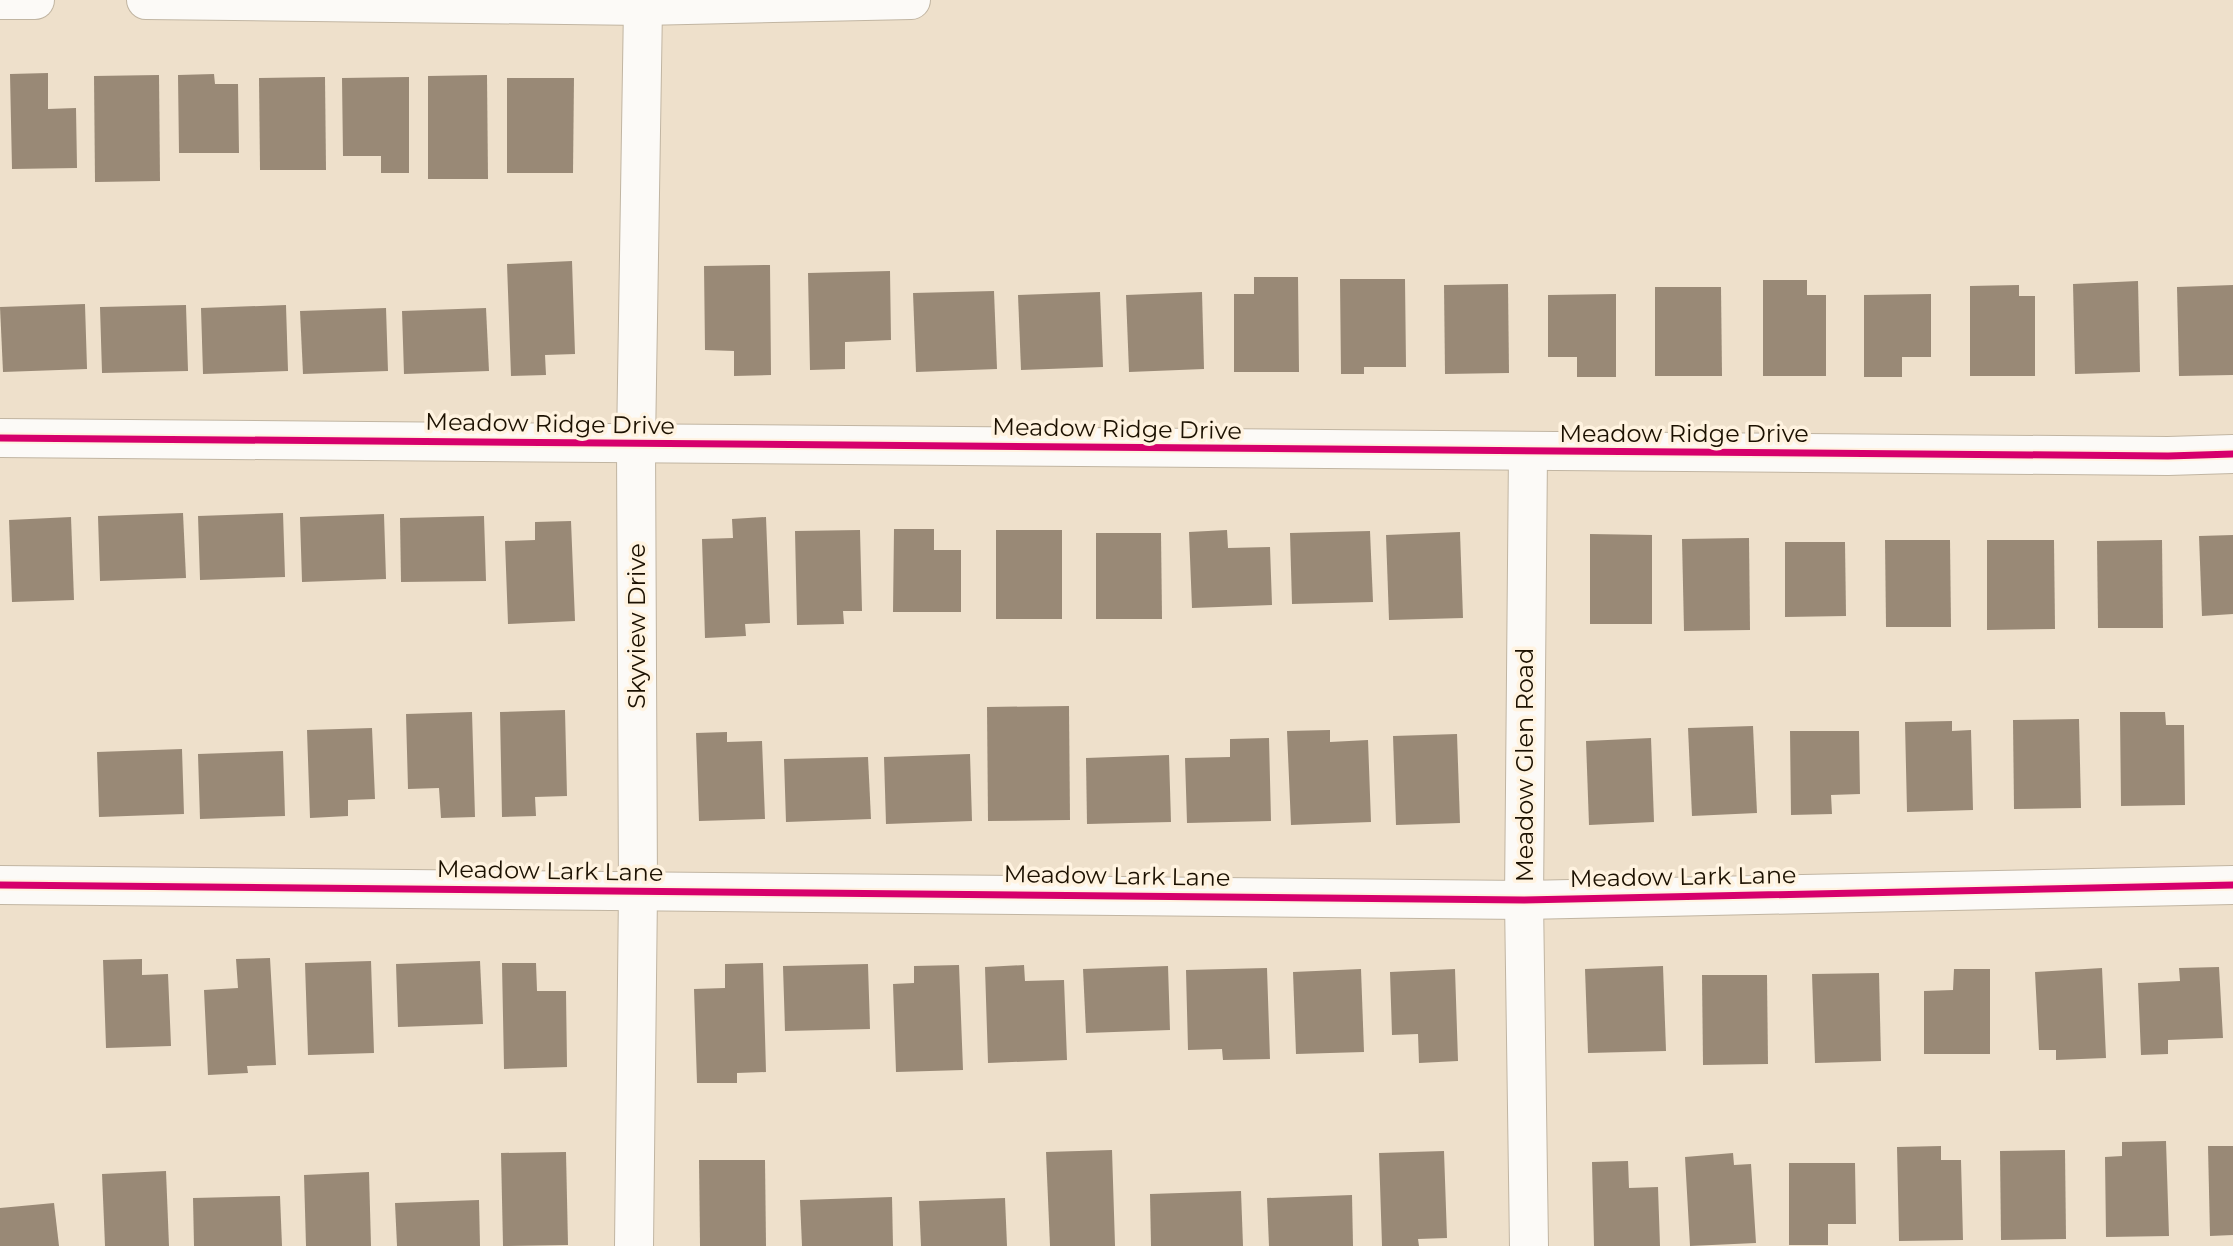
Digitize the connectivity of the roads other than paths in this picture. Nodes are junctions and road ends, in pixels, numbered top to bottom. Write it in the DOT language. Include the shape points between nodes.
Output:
graph roads {
  1 [pos="0,0"];
  2 [pos="35,0"];
  3 [pos="146,0"];
  4 [pos="911,0"];
  5 [pos="643,6"];
  6 [pos="0,438"];
  7 [pos="636,444"];
  8 [pos="1528,452"];
  9 [pos="2233,454"];
  10 [pos="0,885"];
  11 [pos="2233,885"];
  12 [pos="638,891"];
  13 [pos="1524,900"];
  14 [pos="634,1246"];
  15 [pos="1529,1246"];
  1 -- 2 [label="street"];
  3 -- 5 [label="street"];
  4 -- 5 [label="street"];
  5 -- 7 [label="street, Skyview Drive"];
  6 -- 7 [label="street, Meadow Ridge Drive"];
  7 -- 8 [label="street, Meadow Ridge Drive"];
  7 -- 12 [label="street, Skyview Drive"];
  8 -- 9 [label="street, Meadow Ridge Drive"];
  8 -- 13 [label="street, Meadow Glen Road"];
  10 -- 12 [label="street, Meadow Lark Lane"];
  11 -- 13 [label="street, Meadow Lark Lane"];
  12 -- 13 [label="street, Meadow Lark Lane"];
  12 -- 14 [label="street, Skyview Drive"];
  13 -- 15 [label="street, Meadow Glen Road"];
}
